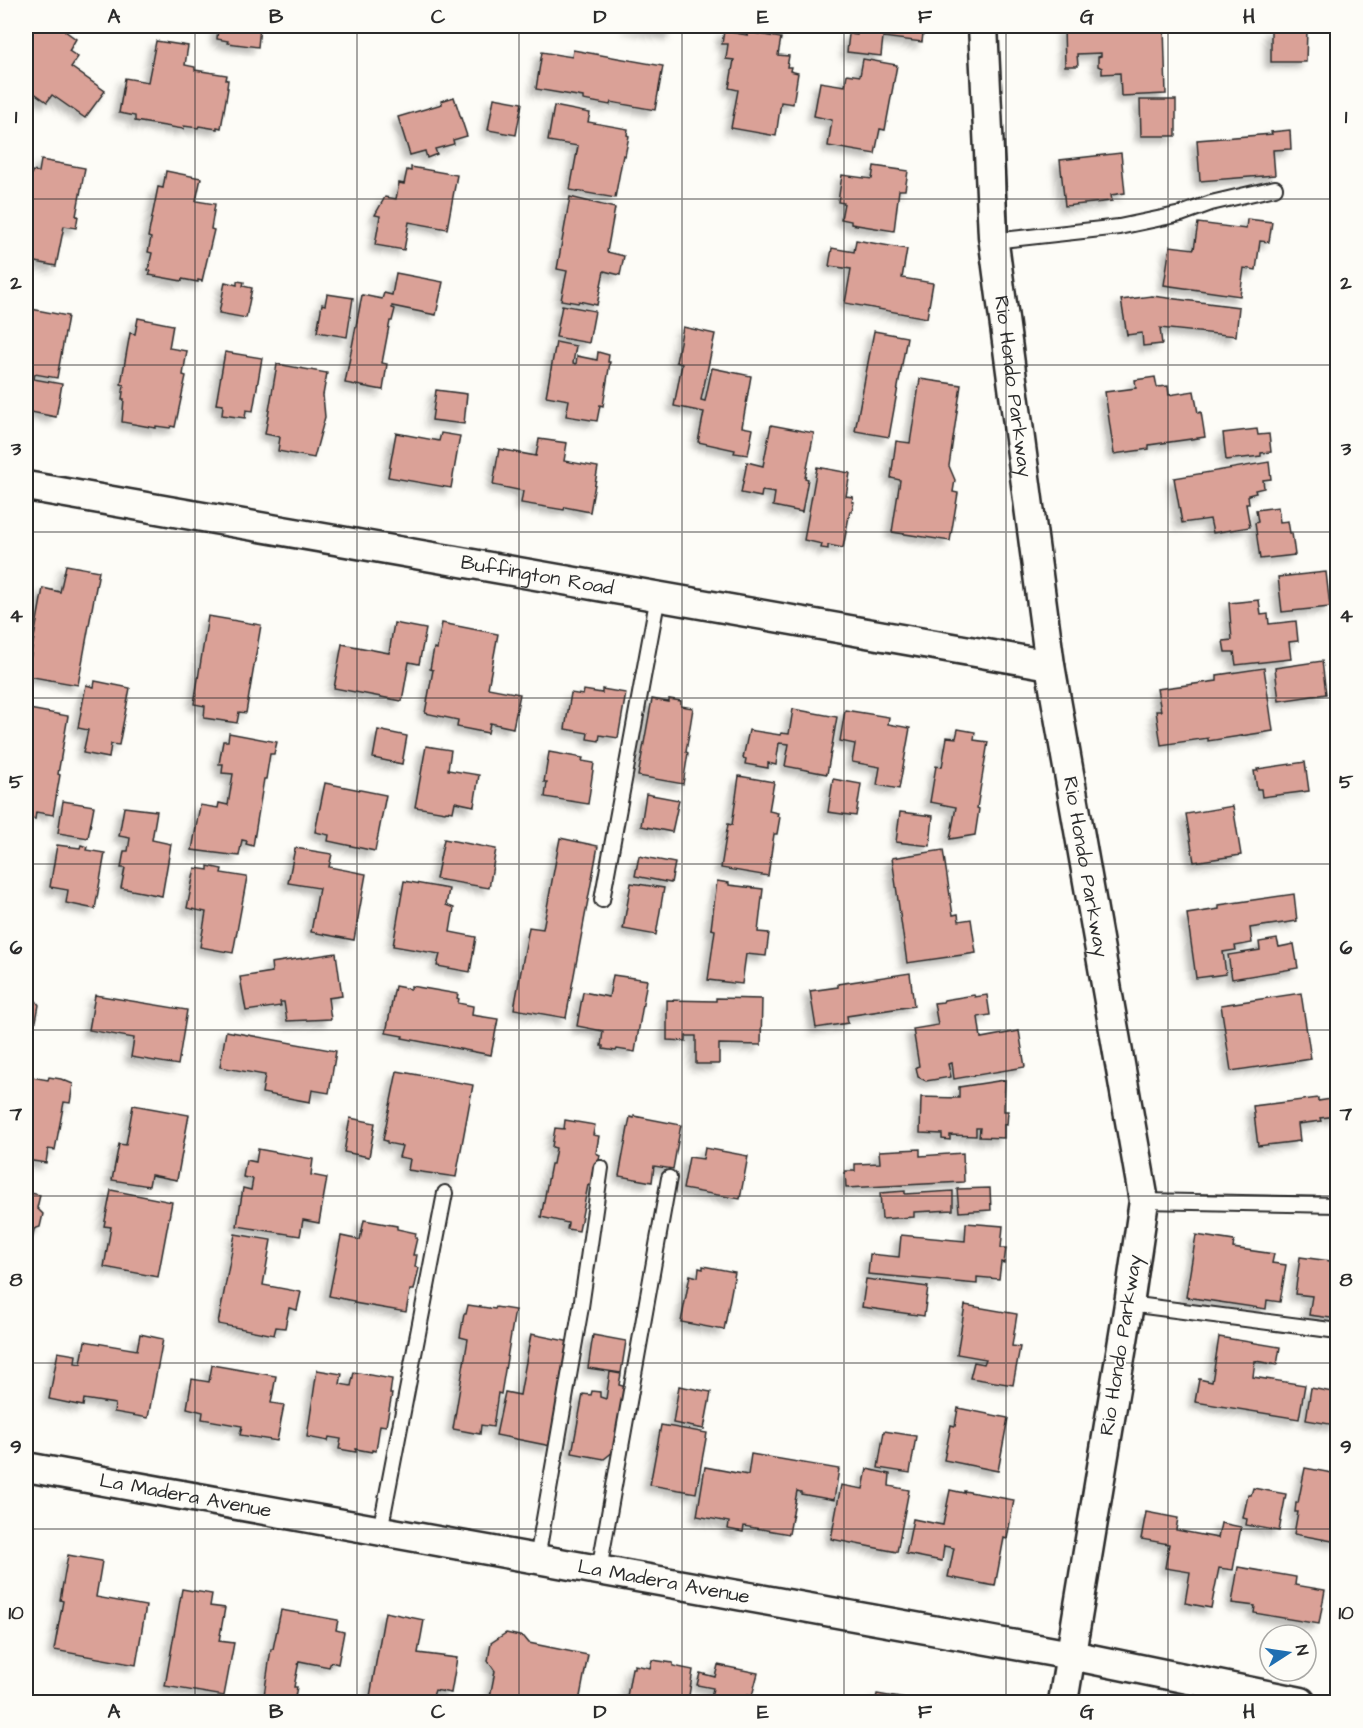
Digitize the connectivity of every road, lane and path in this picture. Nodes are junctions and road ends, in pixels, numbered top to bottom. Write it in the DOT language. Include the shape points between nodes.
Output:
graph roads {
  1 [pos="983,26"];
  2 [pos="1275,188"];
  3 [pos="993,241"];
  4 [pos="26,486"];
  5 [pos="658,596"];
  6 [pos="1050,665"];
  7 [pos="602,900"];
  8 [pos="601,1168"];
  9 [pos="669,1178"];
  10 [pos="446,1193"];
  11 [pos="1144,1201"];
  12 [pos="1338,1205"];
  13 [pos="1129,1304"];
  14 [pos="1338,1331"];
  15 [pos="26,1467"];
  16 [pos="380,1531"];
  17 [pos="537,1559"];
  18 [pos="599,1570"];
  19 [pos="1071,1655"];
  20 [pos="1063,1702"];
  21 [pos="1301,1702"];
  1 -- 3 [label="street, Rio Hondo Parkway"];
  2 -- 3 [label="lane" via="1119,227"];
  3 -- 6 [label="street, Rio Hondo Parkway"];
  4 -- 5 [label="street, Buffington Road"];
  5 -- 6 [label="street, Buffington Road"];
  5 -- 7 [label="lane"];
  6 -- 11 [label="street, Rio Hondo Parkway"];
  8 -- 17 [label="lane"];
  9 -- 18 [label="lane"];
  10 -- 16 [label="lane"];
  11 -- 12 [label="lane"];
  11 -- 13 [label="street, Rio Hondo Parkway"];
  13 -- 14 [label="lane"];
  13 -- 19 [label="street, Rio Hondo Parkway"];
  15 -- 16 [label="street, La Madera Avenue"];
  16 -- 17 [label="street, La Madera Avenue"];
  17 -- 18 [label="street, La Madera Avenue"];
  18 -- 19 [label="street, La Madera Avenue"];
  19 -- 20 [label="street, Rio Hondo Parkway"];
  19 -- 21 [label="street, La Madera Avenue"];
}
